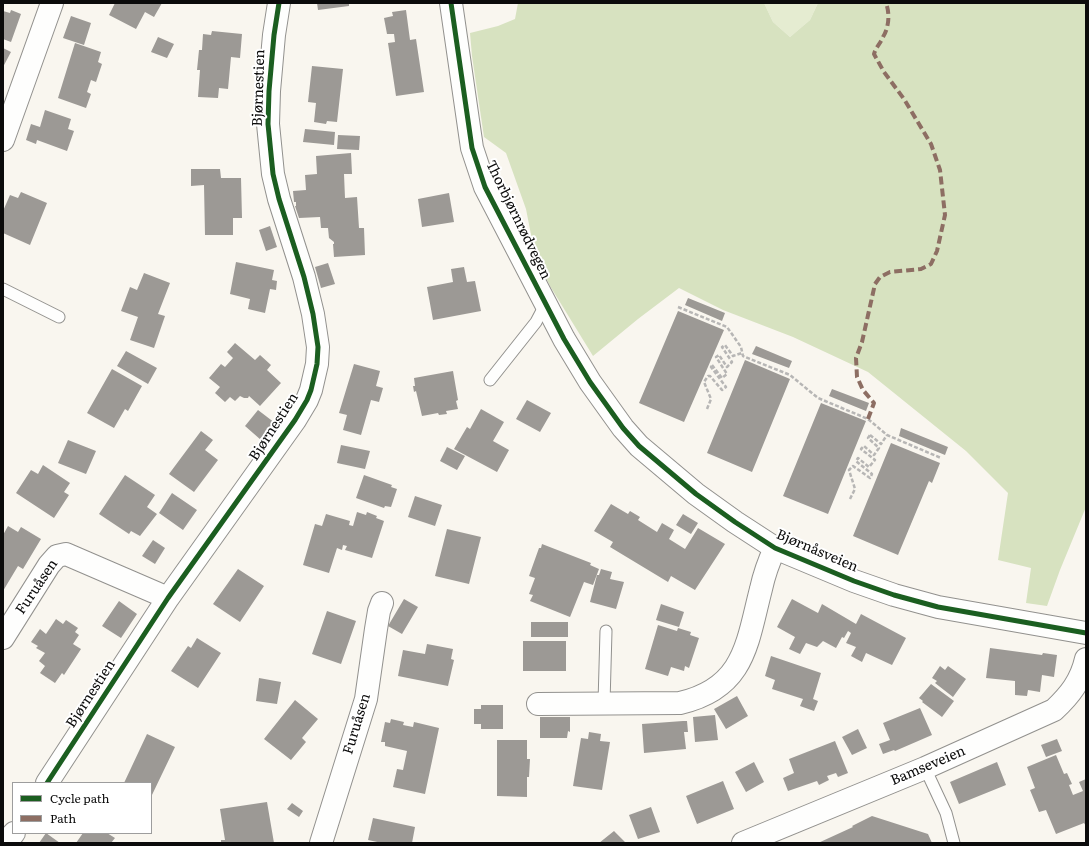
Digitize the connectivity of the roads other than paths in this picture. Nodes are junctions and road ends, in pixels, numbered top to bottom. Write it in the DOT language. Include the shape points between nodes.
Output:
graph roads {
  1 [pos="52,3"];
  2 [pos="280,3"];
  3 [pos="451,3"];
  4 [pos="3,140"];
  5 [pos="3,289"];
  6 [pos="546,303"];
  7 [pos="59,317"];
  8 [pos="557,325"];
  9 [pos="490,380"];
  10 [pos="775,548"];
  11 [pos="168,598"];
  12 [pos="382,603"];
  13 [pos="606,631"];
  14 [pos="1086,633"];
  15 [pos="3,638"];
  16 [pos="1086,659"];
  17 [pos="538,704"];
  18 [pos="604,704"];
  19 [pos="925,768"];
  20 [pos="47,782"];
  21 [pos="13,834"];
  22 [pos="5,843"];
  23 [pos="321,843"];
  24 [pos="743,843"];
  25 [pos="954,843"];
  1 -- 4 [label="street"];
  2 -- 11 [label="street, Bjørnestien" via="274,35 268,124 273,174 313,314 318,347 317,364 307,400 295,420"];
  3 -- 6 [label="street, Thorbjørnrødvegen" via="476,162 485,187"];
  5 -- 7 [label="lane"];
  6 -- 8 [label="street, Thorbjørnrødvegen"];
  6 -- 9 [label="lane" via="536,322"];
  8 -- 10 [label="street, Bjørnåsveien" via="590,382 639,446 696,494"];
  10 -- 14 [label="street, Bjørnåsveien" via="854,581 901,597 938,607"];
  10 -- 18 [label="street, Bjørnåsveien" via="761,587 741,660 728,678 697,699 680,702"];
  11 -- 15 [label="street, Furuåsen" via="66,554 57,556"];
  11 -- 20 [label="street, Bjørnestien"];
  12 -- 23 [label="street, Furuåsen" via="366,699"];
  13 -- 18 [label="lane"];
  16 -- 19 [label="street, Bamseveien" via="1084,671 1069,696 1054,710"];
  17 -- 18 [label="street, Bjørnåsveien"];
  19 -- 24 [label="street, Bamseveien"];
  19 -- 25 [label="lane" via="946,813"];
  21 -- 22 [label="street"];
}
